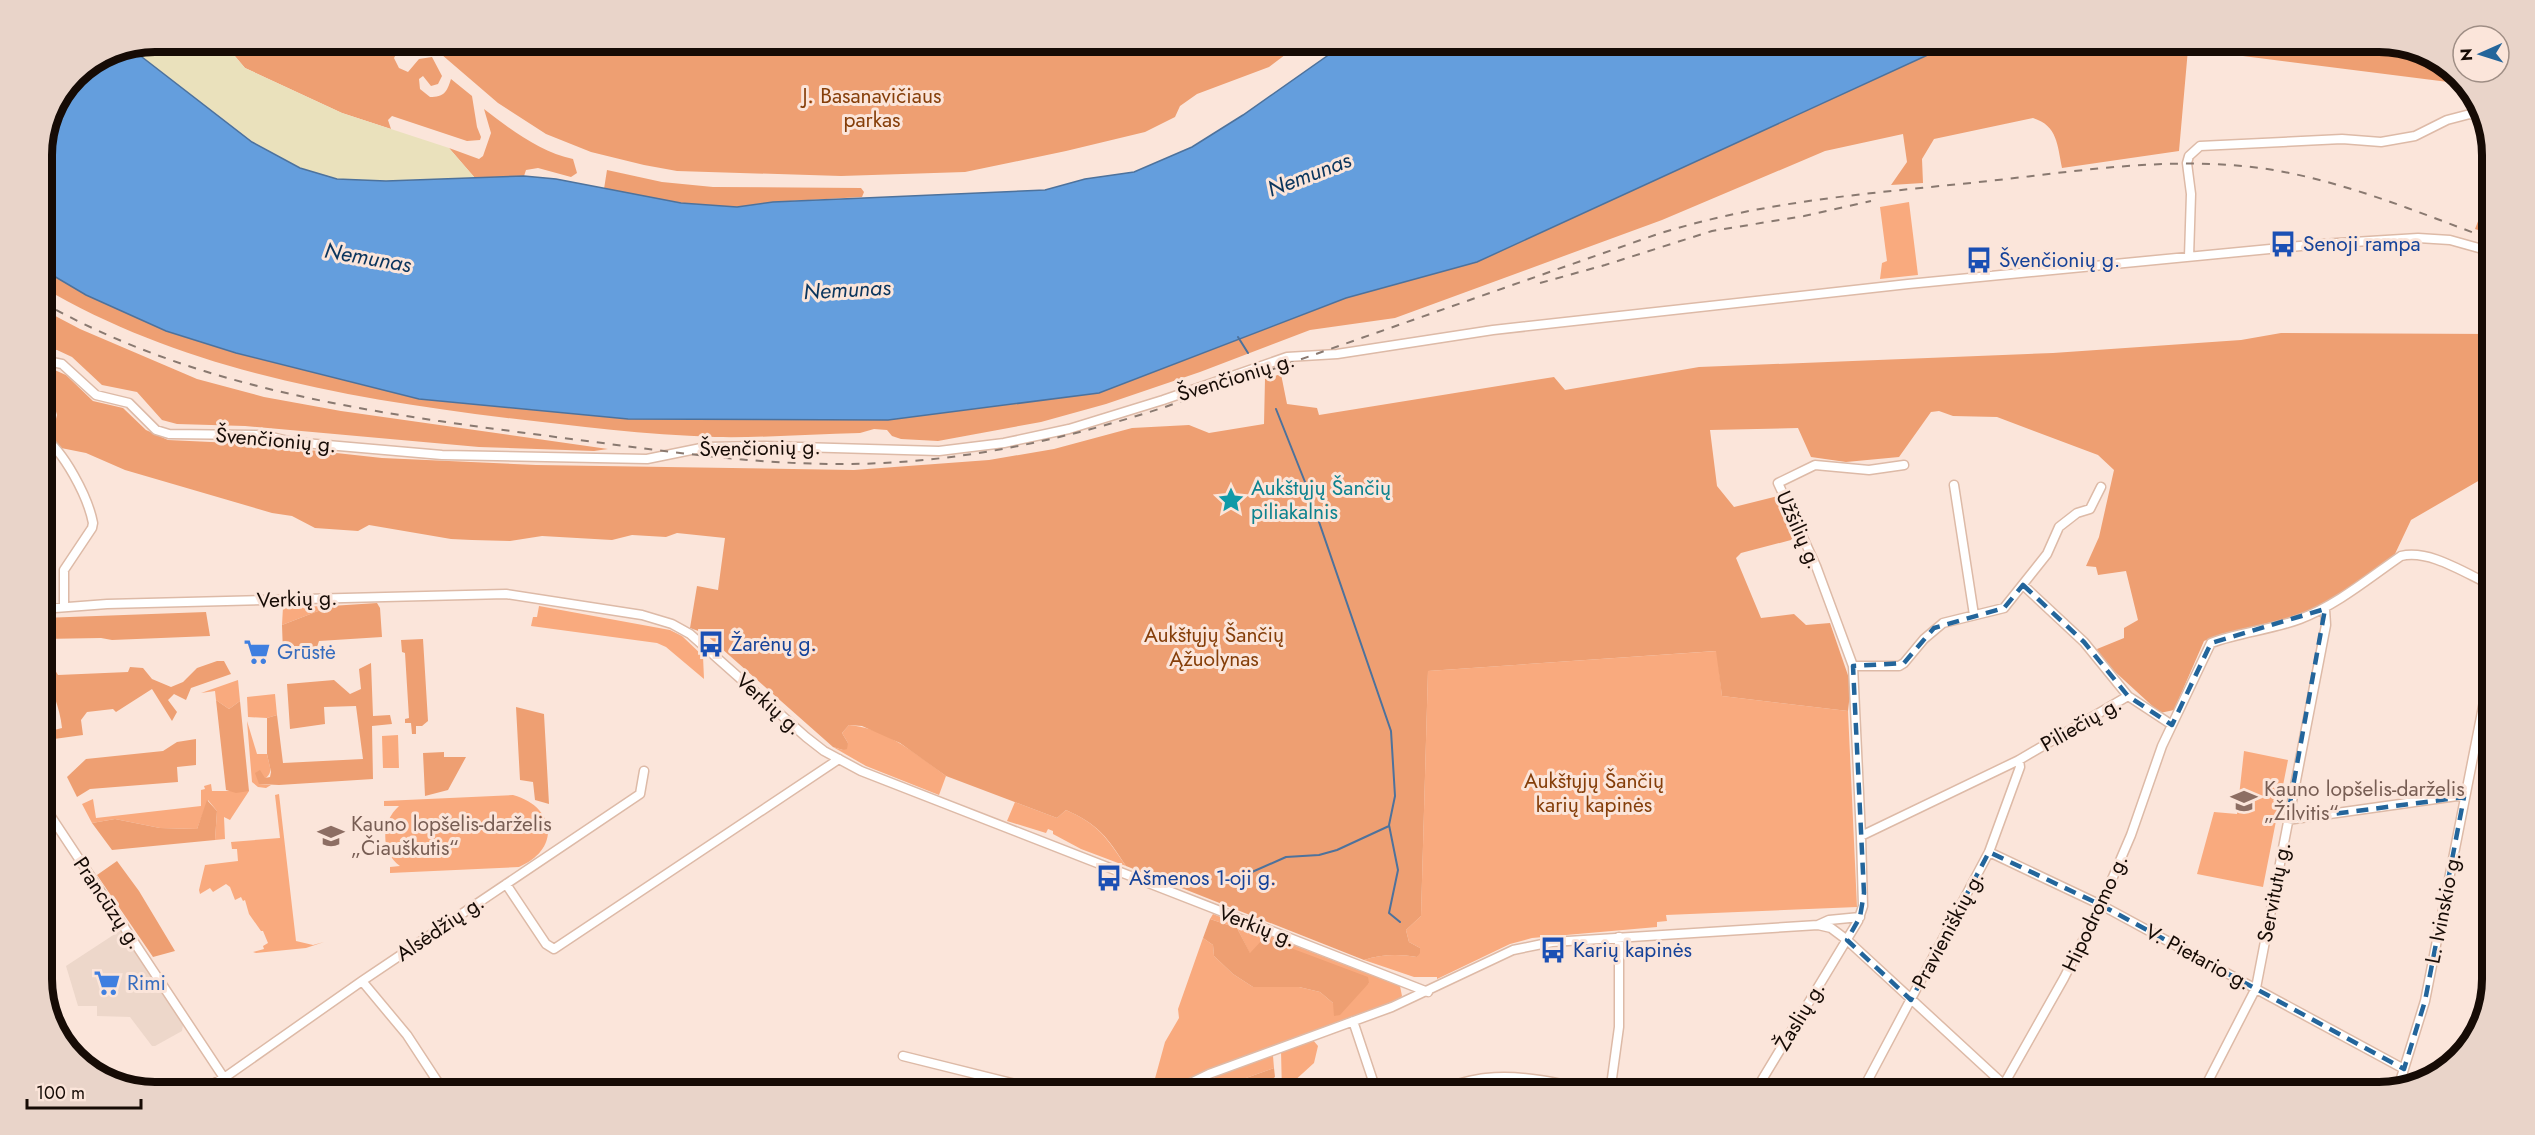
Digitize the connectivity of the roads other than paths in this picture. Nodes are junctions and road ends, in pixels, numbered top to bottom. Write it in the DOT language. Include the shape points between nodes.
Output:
graph roads {
  1 [pos="2474,114"];
  2 [pos="2482,249"];
  3 [pos="2189,257"];
  4 [pos="53,362"];
  5 [pos="53,445"];
  6 [pos="1904,465"];
  7 [pos="1954,485"];
  8 [pos="2101,487"];
  9 [pos="2482,581"];
  10 [pos="2023,585"];
  11 [pos="64,606"];
  12 [pos="53,608"];
  13 [pos="2325,609"];
  14 [pos="1974,615"];
  15 [pos="1853,666"];
  16 [pos="2128,696"];
  17 [pos="2482,709"];
  18 [pos="2172,725"];
  19 [pos="838,759"];
  20 [pos="2019,760"];
  21 [pos="644,771"];
  22 [pos="2464,797"];
  23 [pos="53,820"];
  24 [pos="2287,820"];
  25 [pos="1861,836"];
  26 [pos="1989,852"];
  27 [pos="506,884"];
  28 [pos="2101,905"];
  29 [pos="1860,917"];
  30 [pos="1818,925"];
  31 [pos="1619,937"];
  32 [pos="1847,940"];
  33 [pos="362,981"];
  34 [pos="2256,988"];
  35 [pos="1428,992"];
  36 [pos="1911,1000"];
  37 [pos="1353,1021"];
  38 [pos="903,1056"];
  39 [pos="2404,1069"];
  40 [pos="224,1078"];
  41 [pos="2400,1080"];
  42 [pos="217,1082"];
  43 [pos="227,1082"];
  44 [pos="438,1082"];
  45 [pos="1008,1082"];
  46 [pos="1193,1082"];
  47 [pos="1373,1082"];
  48 [pos="1467,1082"];
  49 [pos="1550,1082"];
  50 [pos="1612,1082"];
  51 [pos="1761,1082"];
  52 [pos="1867,1082"];
  53 [pos="1994,1082"];
  54 [pos="2006,1082"];
  55 [pos="2208,1082"];
  1 -- 3 [label="street" via="2447,120 2415,136 2381,142 2342,139 2200,146 2187,163 2191,194"];
  2 -- 3 [label="street, Švenčionių g." via="2450,240 2403,238"];
  3 -- 4 [label="street, Švenčionių g." via="1839,291 1287,357 1069,429 939,451 764,446 699,448 647,459 451,456 293,442 263,435 169,434 156,430 129,403 96,395 62,364"];
  5 -- 11 [label="street" via="76,479 93,523 64,570"];
  6 -- 15 [label="street, Užšilių g." via="1869,470 1815,465 1778,483 1813,558"];
  7 -- 14 [label="street"];
  8 -- 10 [label="street" via="2090,509 2077,513 2059,527 2047,554"];
  9 -- 13 [label="street" via="2413,553 2401,556"];
  10 -- 14 [label="street" via="2004,608"];
  10 -- 16 [label="street" via="2084,642"];
  11 -- 12 [label="street, Verkių g."];
  11 -- 19 [label="street, Verkių g." via="506,594 642,615 690,634 806,737"];
  13 -- 18 [label="street" via="2211,643"];
  13 -- 24 [label="street, Servitutų g." via="2326,625"];
  14 -- 15 [label="street" via="1934,628 1899,666"];
  15 -- 25 [label="street, Užšilių g."];
  16 -- 18 [label="street, Piliečių g."];
  16 -- 20 [label="street, Piliečių g."];
  17 -- 22 [label="street, L. Ivinskio g."];
  18 -- 28 [label="street, Hipodromo g."];
  19 -- 27 [label="street" via="554,949 546,944"];
  19 -- 35 [label="street, Verkių g." via="919,795"];
  20 -- 25 [label="street, Piliečių g."];
  20 -- 26 [label="street, Pravieniškių g." via="2020,767"];
  21 -- 27 [label="street, Alsėdžių g." via="639,794"];
  22 -- 24 [label="street"];
  22 -- 39 [label="street, L. Ivinskio g." via="2425,1001"];
  23 -- 40 [label="street, Prancūzų g."];
  24 -- 34 [label="street, Servitutų g."];
  25 -- 29 [label="street" via="1864,893"];
  26 -- 28 [label="street, V. Pietario g."];
  26 -- 36 [label="street, Pravieniškių g."];
  27 -- 33 [label="street, Alsėdžių g."];
  28 -- 34 [label="street, V. Pietario g."];
  28 -- 54 [label="street, Hipodromo g."];
  29 -- 30 [label="street"];
  29 -- 32 [label="street"];
  30 -- 31 [label="street"];
  30 -- 32 [label="street"];
  31 -- 35 [label="street" via="1552,942 1513,950"];
  31 -- 50 [label="street" via="1620,1027"];
  32 -- 36 [label="street"];
  32 -- 51 [label="street, Žaslių g."];
  33 -- 40 [label="street, Alsėdžių g."];
  33 -- 44 [label="street" via="407,1035"];
  34 -- 39 [label="street, V. Pietario g."];
  34 -- 55 [label="street, Servitutų g."];
  35 -- 37 [label="street"];
  36 -- 52 [label="street, Pravieniškių g."];
  36 -- 53 [label="street"];
  37 -- 46 [label="street"];
  37 -- 47 [label="street"];
  38 -- 45 [label="street"];
  39 -- 41 [label="street, L. Ivinskio g."];
  40 -- 42 [label="street, Alsėdžių g."];
  40 -- 43 [label="street, Prancūzų g."];
  48 -- 49 [label="street" via="1510,1077"];
}
